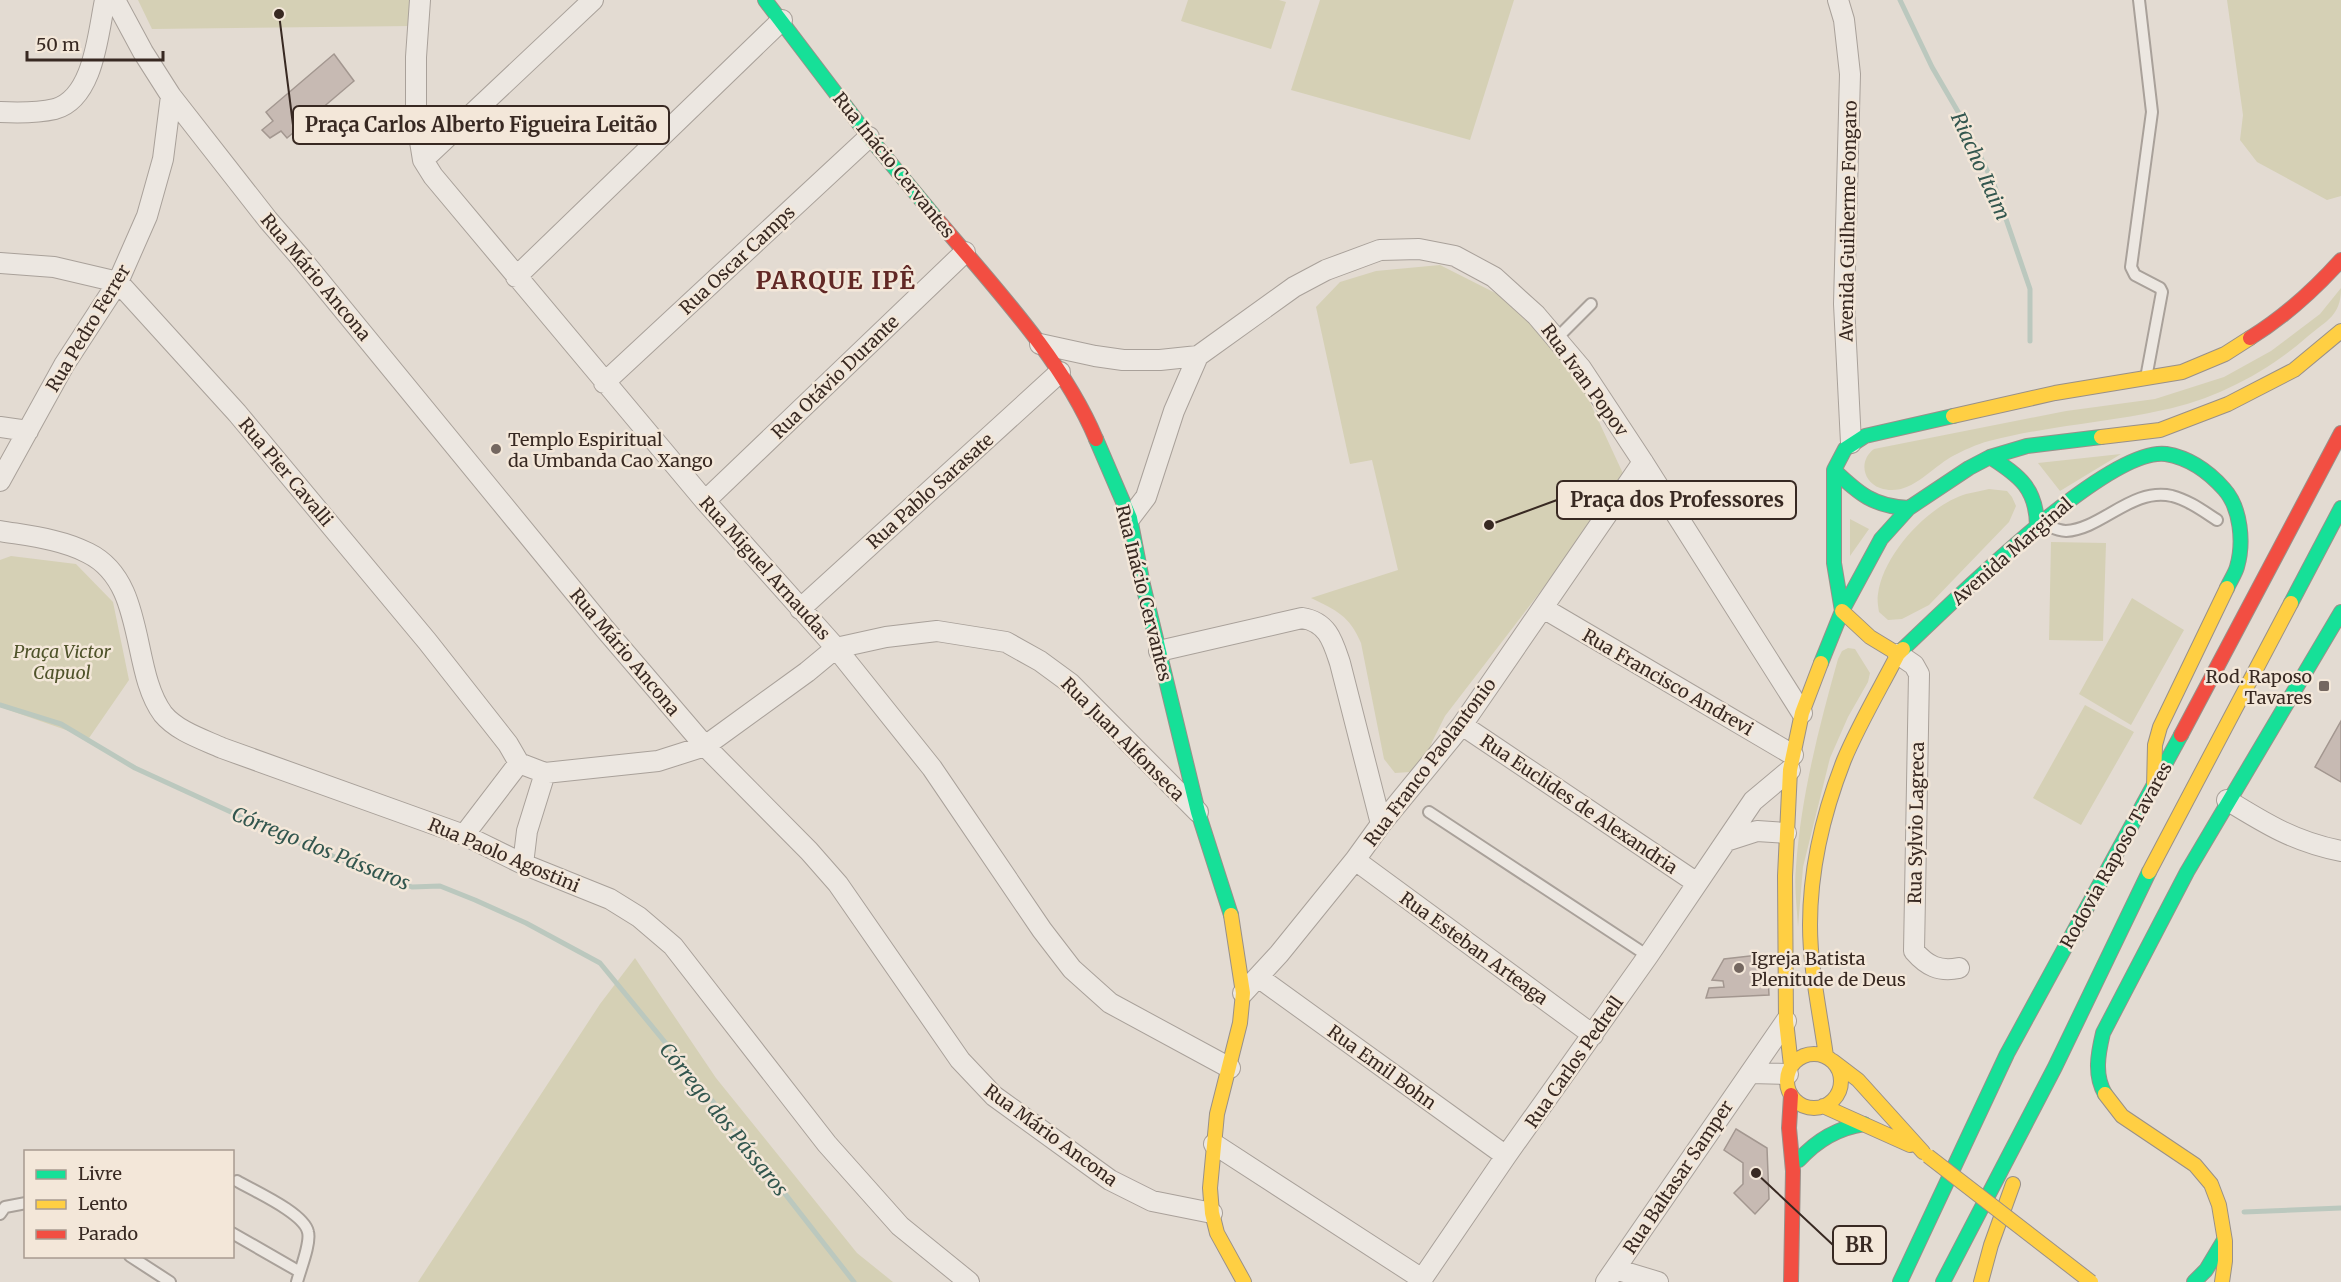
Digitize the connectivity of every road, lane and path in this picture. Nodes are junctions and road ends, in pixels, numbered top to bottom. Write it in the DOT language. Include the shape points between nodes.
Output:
graph roads {
  1 [pos="105,0"];
  2 [pos="115,0"];
  3 [pos="420,0"];
  4 [pos="593,0"];
  5 [pos="765,0"];
  6 [pos="1838,0"];
  7 [pos="2139,0"];
  8 [pos="782,20"];
  9 [pos="171,96"];
  10 [pos="0,112"];
  11 [pos="869,137"];
  12 [pos="423,160"];
  13 [pos="965,252"];
  14 [pos="2341,260"];
  15 [pos="0,263"];
  16 [pos="516,277"];
  17 [pos="118,282"];
  18 [pos="1591,304"];
  19 [pos="2341,331"];
  20 [pos="1556,339"];
  21 [pos="1040,344"];
  22 [pos="1198,357"];
  23 [pos="1060,372"];
  24 [pos="2146,378"];
  25 [pos="604,383"];
  26 [pos="0,427"];
  27 [pos="28,431"];
  28 [pos="2341,433"];
  29 [pos="1851,443"];
  30 [pos="1990,457"];
  31 [pos="1643,462"];
  32 [pos="1834,470"];
  33 [pos="0,482"];
  34 [pos="705,501"];
  35 [pos="1909,508"];
  36 [pos="2341,508"];
  37 [pos="1130,518"];
  38 [pos="2217,520"];
  39 [pos="2040,525"];
  40 [pos="0,531"];
  41 [pos="1543,608"];
  42 [pos="800,609"];
  43 [pos="1842,611"];
  44 [pos="2341,612"];
  45 [pos="836,648"];
  46 [pos="1159,651"];
  47 [pos="1898,654"];
  48 [pos="1802,713"];
  49 [pos="1462,725"];
  50 [pos="705,746"];
  51 [pos="519,763"];
  52 [pos="1791,763"];
  53 [pos="545,773"];
  54 [pos="2154,787"];
  55 [pos="2227,800"];
  56 [pos="1198,812"];
  57 [pos="1429,812"];
  58 [pos="1381,824"];
  59 [pos="1786,832"];
  60 [pos="464,835"];
  61 [pos="1726,841"];
  62 [pos="2341,851"];
  63 [pos="1355,860"];
  64 [pos="523,864"];
  65 [pos="1697,883"];
  66 [pos="1648,956"];
  67 [pos="1959,968"];
  68 [pos="1258,977"];
  69 [pos="1243,993"];
  70 [pos="1818,1003"];
  71 [pos="1786,1021"];
  72 [pos="1593,1035"];
  73 [pos="1829,1058"];
  74 [pos="2055,1067"];
  75 [pos="1230,1068"];
  76 [pos="1790,1070"];
  77 [pos="1750,1073"];
  78 [pos="1858,1080"];
  79 [pos="1791,1095"];
  80 [pos="1821,1107"];
  81 [pos="1864,1124"];
  82 [pos="1214,1144"];
  83 [pos="1926,1154"];
  84 [pos="1506,1156"];
  85 [pos="1796,1165"];
  86 [pos="237,1181"];
  87 [pos="24,1203"];
  88 [pos="1212,1213"];
  89 [pos="0,1214"];
  90 [pos="234,1234"];
  91 [pos="2225,1239"];
  92 [pos="132,1258"];
  93 [pos="1611,1276"];
  94 [pos="298,1277"];
  95 [pos="1421,1281"];
  96 [pos="170,1282"];
  97 [pos="969,1282"];
  98 [pos="1244,1282"];
  99 [pos="1658,1282"];
  100 [pos="1791,1282"];
  101 [pos="1900,1282"];
  102 [pos="1943,1282"];
  103 [pos="1981,1282"];
  104 [pos="2091,1282"];
  105 [pos="2194,1282"];
  106 [pos="2222,1282"];
  1 -- 10 [label="street" via="89,76 78,94 58,108 30,113"];
  2 -- 9 [label="street, Rua Mário Ancona"];
  3 -- 12 [label="street, Rua Miguel Arnaudas" via="416,117"];
  4 -- 12 [label="street"];
  5 -- 8 [label="main road, Rua Inácio Cervantes"];
  6 -- 29 [label="street, Avenida Guilherme Fongaro" via="1850,74 1844,304"];
  7 -- 24 [label="lane" via="2152,112 2131,267 2162,292"];
  8 -- 11 [label="main road, Rua Inácio Cervantes"];
  8 -- 16 [label="street"];
  9 -- 17 [label="street, Rua Pedro Ferrer" via="163,159 151,205"];
  9 -- 50 [label="street, Rua Mário Ancona" via="268,220"];
  11 -- 13 [label="main road, Rua Inácio Cervantes"];
  11 -- 25 [label="street, Rua Oscar Camps"];
  12 -- 16 [label="street, Rua Miguel Arnaudas"];
  13 -- 21 [label="main road, Rua Inácio Cervantes"];
  13 -- 34 [label="street, Rua Otávio Durante"];
  14 -- 24 [label="main road" via="2318,286 2271,325 2225,354 2182,372"];
  15 -- 17 [label="street" via="54,267"];
  16 -- 25 [label="street, Rua Miguel Arnaudas"];
  17 -- 27 [label="street, Rua Pedro Ferrer" via="64,365"];
  17 -- 51 [label="street, Rua Pier Cavalli" via="260,440 427,641"];
  18 -- 20 [label="lane"];
  19 -- 30 [label="main road" via="2294,370 2229,404 2160,430 2027,446"];
  20 -- 22 [label="street, Rua Ivan Popov" via="1494,277 1455,256 1419,249 1380,250 1294,287"];
  20 -- 31 [label="street, Rua Ivan Popov" via="1581,368"];
  21 -- 22 [label="street" via="1123,360"];
  21 -- 23 [label="main road, Rua Inácio Cervantes"];
  22 -- 37 [label="street, Rua Ivan Popov" via="1174,411 1146,497"];
  23 -- 37 [label="main road, Rua Inácio Cervantes" via="1088,420"];
  23 -- 42 [label="street, Rua Pablo Sarasate"];
  24 -- 29 [label="main road" via="2044,396 1865,436"];
  25 -- 34 [label="street, Rua Miguel Arnaudas"];
  26 -- 27 [label="street"];
  27 -- 33 [label="street, Rua Pedro Ferrer"];
  28 -- 54 [label="main road, Rodovia Raposo Tavares"];
  29 -- 32 [label="main road"];
  30 -- 35 [label="main road"];
  30 -- 39 [label="main road" via="2025,486 2035,502"];
  31 -- 41 [label="street, Rua Franco Paolantonio"];
  31 -- 48 [label="street, Rua Ivan Popov"];
  32 -- 35 [label="main road" via="1872,502"];
  32 -- 43 [label="main road" via="1834,563"];
  34 -- 42 [label="street, Rua Miguel Arnaudas"];
  35 -- 43 [label="main road" via="1881,538"];
  36 -- 74 [label="main road, Rodovia Raposo Tavares" via="2143,883"];
  37 -- 46 [label="main road, Rua Inácio Cervantes"];
  38 -- 39 [label="lane" via="2185,500 2153,495 2135,500 2084,527 2067,531"];
  39 -- 47 [label="main road, Avenida Marginal"];
  39 -- 54 [label="main road, Avenida Marginal" via="2072,498 2112,473 2141,459 2164,454 2192,462 2212,476 2229,495 2236,511 2240,534 2237,566 2160,727 2155,745"];
  40 -- 60 [label="street, Rua Paolo Agostini" via="64,543 90,553 112,572 133,618 151,689 164,714 188,733"];
  41 -- 49 [label="street, Rua Franco Paolantonio"];
  41 -- 52 [label="street, Rua Francisco Andrevi"];
  42 -- 45 [label="street, Rua Miguel Arnaudas"];
  43 -- 47 [label="main road" via="1870,637"];
  43 -- 48 [label="main road"];
  44 -- 55 [label="main road"];
  45 -- 50 [label="street, Rua Juan Alfonseca"];
  45 -- 56 [label="street, Rua Juan Alfonseca" via="937,631 1006,642 1070,683"];
  45 -- 75 [label="street, Rua Miguel Arnaudas" via="932,768 1072,969 1110,1002"];
  46 -- 56 [label="main road, Rua Inácio Cervantes"];
  46 -- 58 [label="street" via="1302,618 1323,626 1332,638 1340,663"];
  47 -- 67 [label="street, Rua Sylvio Lagreca" via="1914,665 1919,674 1914,951 1934,968"];
  47 -- 70 [label="main road, Avenida Marginal" via="1845,758 1827,808 1810,924"];
  48 -- 52 [label="main road"];
  49 -- 58 [label="street, Rua Franco Paolantonio"];
  49 -- 65 [label="street, Rua Euclides de Alexandria"];
  50 -- 53 [label="street, Rua Juan Alfonseca" via="658,761"];
  50 -- 88 [label="street, Rua Mário Ancona" via="838,884 960,1060 994,1096 1134,1193 1152,1201"];
  51 -- 53 [label="street, Rua Juan Alfonseca"];
  51 -- 60 [label="street"];
  52 -- 59 [label="main road"];
  52 -- 61 [label="street, Rua Carlos Pedrell" via="1753,801"];
  53 -- 64 [label="street" via="527,831"];
  54 -- 101 [label="main road, Rodovia Raposo Tavares" via="2007,1054"];
  55 -- 62 [label="street" via="2288,836"];
  55 -- 91 [label="main road" via="2108,1022 2098,1058 2101,1085 2118,1112 2132,1126 2203,1173 2216,1195"];
  56 -- 69 [label="main road, Rua Inácio Cervantes" via="1230,911"];
  57 -- 66 [label="lane"];
  58 -- 63 [label="street, Rua Franco Paolantonio"];
  59 -- 61 [label="street" via="1757,831"];
  59 -- 71 [label="main road"];
  60 -- 64 [label="street, Rua Paolo Agostini"];
  61 -- 65 [label="street, Rua Carlos Pedrell"];
  63 -- 68 [label="street, Rua Franco Paolantonio"];
  63 -- 72 [label="street, Rua Esteban Arteaga"];
  64 -- 97 [label="street, Rua Paolo Agostini" via="610,899 674,946 827,1144 900,1226"];
  65 -- 66 [label="street, Rua Carlos Pedrell"];
  66 -- 72 [label="street, Rua Carlos Pedrell"];
  68 -- 69 [label="street, Rua Franco Paolantonio"];
  68 -- 84 [label="street, Rua Emil Bohn"];
  69 -- 75 [label="main road, Rua Inácio Cervantes"];
  70 -- 73 [label="main road, Avenida Marginal"];
  70 -- 78 [label="main road"];
  71 -- 76 [label="main road"];
  71 -- 77 [label="street, Rua Baltasar Samper"];
  72 -- 84 [label="street, Rua Carlos Pedrell"];
  73 -- 76 [label="main road" via="1806,1054"];
  73 -- 78 [label="main road"];
  73 -- 80 [label="main road" via="1840,1074 1840,1090"];
  74 -- 102 [label="main road, Rodovia Raposo Tavares"];
  74 -- 103 [label="main road"];
  75 -- 82 [label="main road, Rua Inácio Cervantes" via="1217,1114"];
  76 -- 77 [label="street"];
  76 -- 79 [label="main road" via="1787,1081"];
  77 -- 93 [label="street, Rua Baltasar Samper"];
  78 -- 83 [label="main road"];
  79 -- 80 [label="main road" via="1803,1106"];
  79 -- 85 [label="main road" via="1790,1137"];
  80 -- 81 [label="main road"];
  80 -- 85 [label="main road" via="1817,1125"];
  81 -- 83 [label="main road"];
  81 -- 85 [label="main road" via="1836,1131 1807,1151"];
  82 -- 88 [label="main road, Rua Inácio Cervantes"];
  82 -- 95 [label="street"];
  83 -- 104 [label="main road, bridge"];
  84 -- 95 [label="street, Rua Carlos Pedrell"];
  85 -- 100 [label="main road"];
  86 -- 94 [label="lane" via="298,1217 306,1226 309,1234"];
  87 -- 89 [label="lane" via="5,1207"];
  88 -- 98 [label="main road, Rua Inácio Cervantes" via="1217,1233"];
  90 -- 94 [label="lane"];
  91 -- 105 [label="main road"];
  91 -- 106 [label="main road"];
  92 -- 96 [label="lane"];
  93 -- 99 [label="street"];
}
